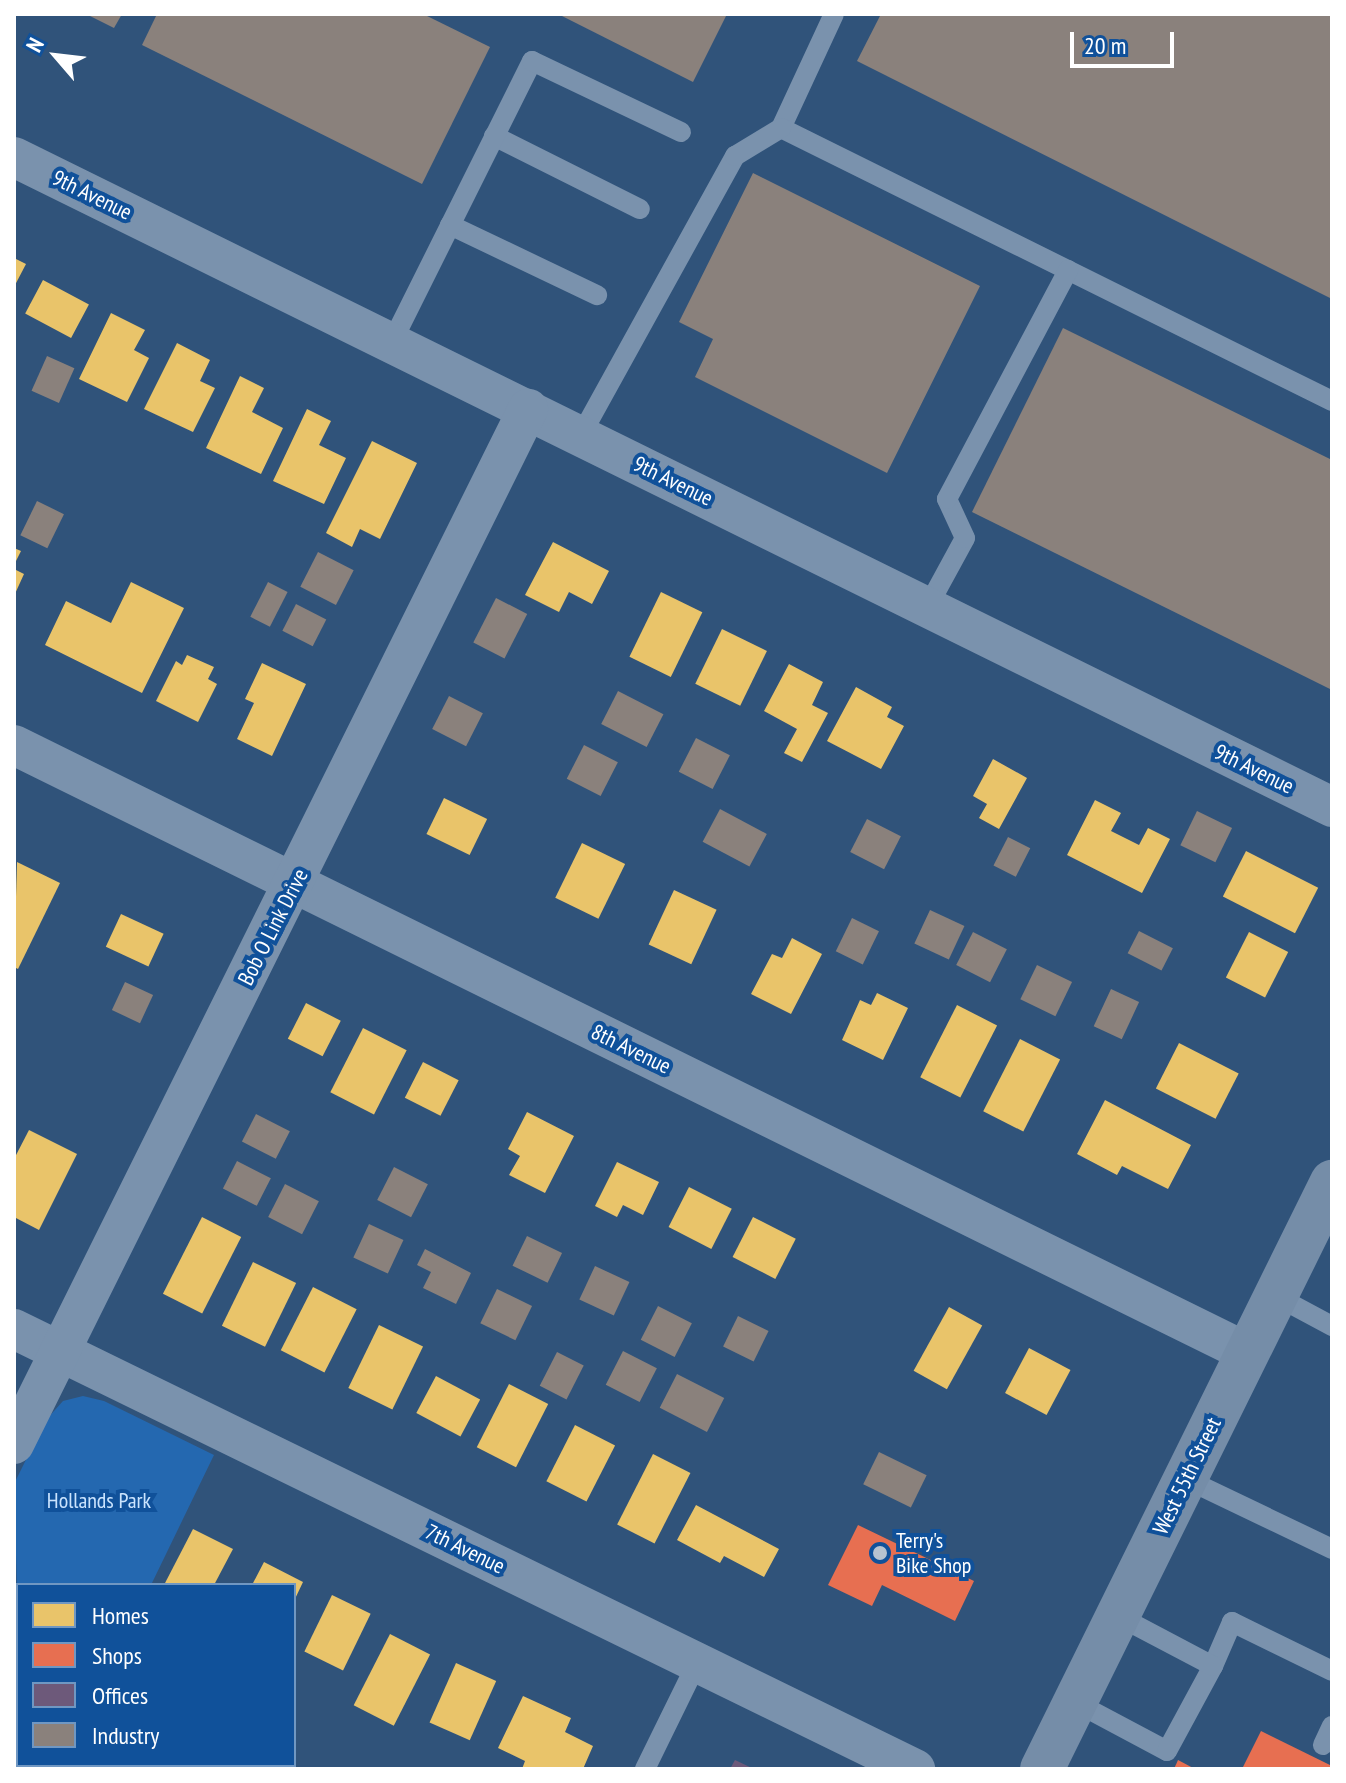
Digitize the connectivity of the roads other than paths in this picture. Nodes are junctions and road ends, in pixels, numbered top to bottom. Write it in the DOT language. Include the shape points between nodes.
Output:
graph roads {
  1 [pos="834,14"];
  2 [pos="781,128"];
  3 [pos="681,132"];
  4 [pos="494,136"];
  5 [pos="14,157"];
  6 [pos="640,209"];
  7 [pos="450,225"];
  8 [pos="1068,270"];
  9 [pos="597,295"];
  10 [pos="392,342"];
  11 [pos="1332,401"];
  12 [pos="528,409"];
  13 [pos="581,435"];
  14 [pos="928,606"];
  15 [pos="14,745"];
  16 [pos="1329,798"];
  17 [pos="295,883"];
  18 [pos="1332,1182"];
  19 [pos="1276,1296"];
  20 [pos="1332,1326"];
  21 [pos="14,1329"];
  22 [pos="60,1352"];
  23 [pos="1248,1353"];
  24 [pos="14,1444"];
  25 [pos="1186,1479"];
  26 [pos="1332,1549"];
  27 [pos="1118,1616"];
  28 [pos="697,1663"];
  29 [pos="1213,1666"];
  30 [pos="1332,1671"];
  31 [pos="1075,1702"];
  32 [pos="645,1769"];
  33 [pos="915,1769"];
  34 [pos="1042,1769"];
  1 -- 2 [label="lane"];
  2 -- 8 [label="lane"];
  2 -- 13 [label="lane" via="735,156"];
  3 -- 4 [label="lane" via="532,61"];
  4 -- 6 [label="lane"];
  4 -- 7 [label="lane"];
  5 -- 10 [label="street, 9th Avenue"];
  7 -- 9 [label="lane"];
  7 -- 10 [label="lane"];
  8 -- 11 [label="lane"];
  8 -- 14 [label="lane" via="947,499 965,538"];
  10 -- 12 [label="street, 9th Avenue"];
  12 -- 13 [label="street, 9th Avenue"];
  12 -- 17 [label="street, Bob O Link Drive"];
  13 -- 14 [label="street, 9th Avenue"];
  14 -- 16 [label="street, 9th Avenue"];
  15 -- 17 [label="street, 8th Avenue"];
  17 -- 22 [label="street, Bob O Link Drive"];
  17 -- 23 [label="street, 8th Avenue"];
  18 -- 19 [label="main road, West 55th Street"];
  19 -- 20 [label="lane"];
  19 -- 23 [label="main road, West 55th Street"];
  21 -- 22 [label="street, 7th Avenue"];
  22 -- 24 [label="street, Bob O Link Drive"];
  22 -- 28 [label="street, 7th Avenue"];
  23 -- 25 [label="main road, West 55th Street"];
  25 -- 26 [label="lane"];
  25 -- 27 [label="main road, West 55th Street"];
  27 -- 29 [label="lane"];
  27 -- 31 [label="main road, West 55th Street"];
  28 -- 32 [label="lane"];
  28 -- 33 [label="street, 7th Avenue"];
  29 -- 30 [label="lane" via="1232,1622"];
  29 -- 31 [label="lane" via="1167,1751"];
  31 -- 34 [label="main road, West 55th Street"];
}
